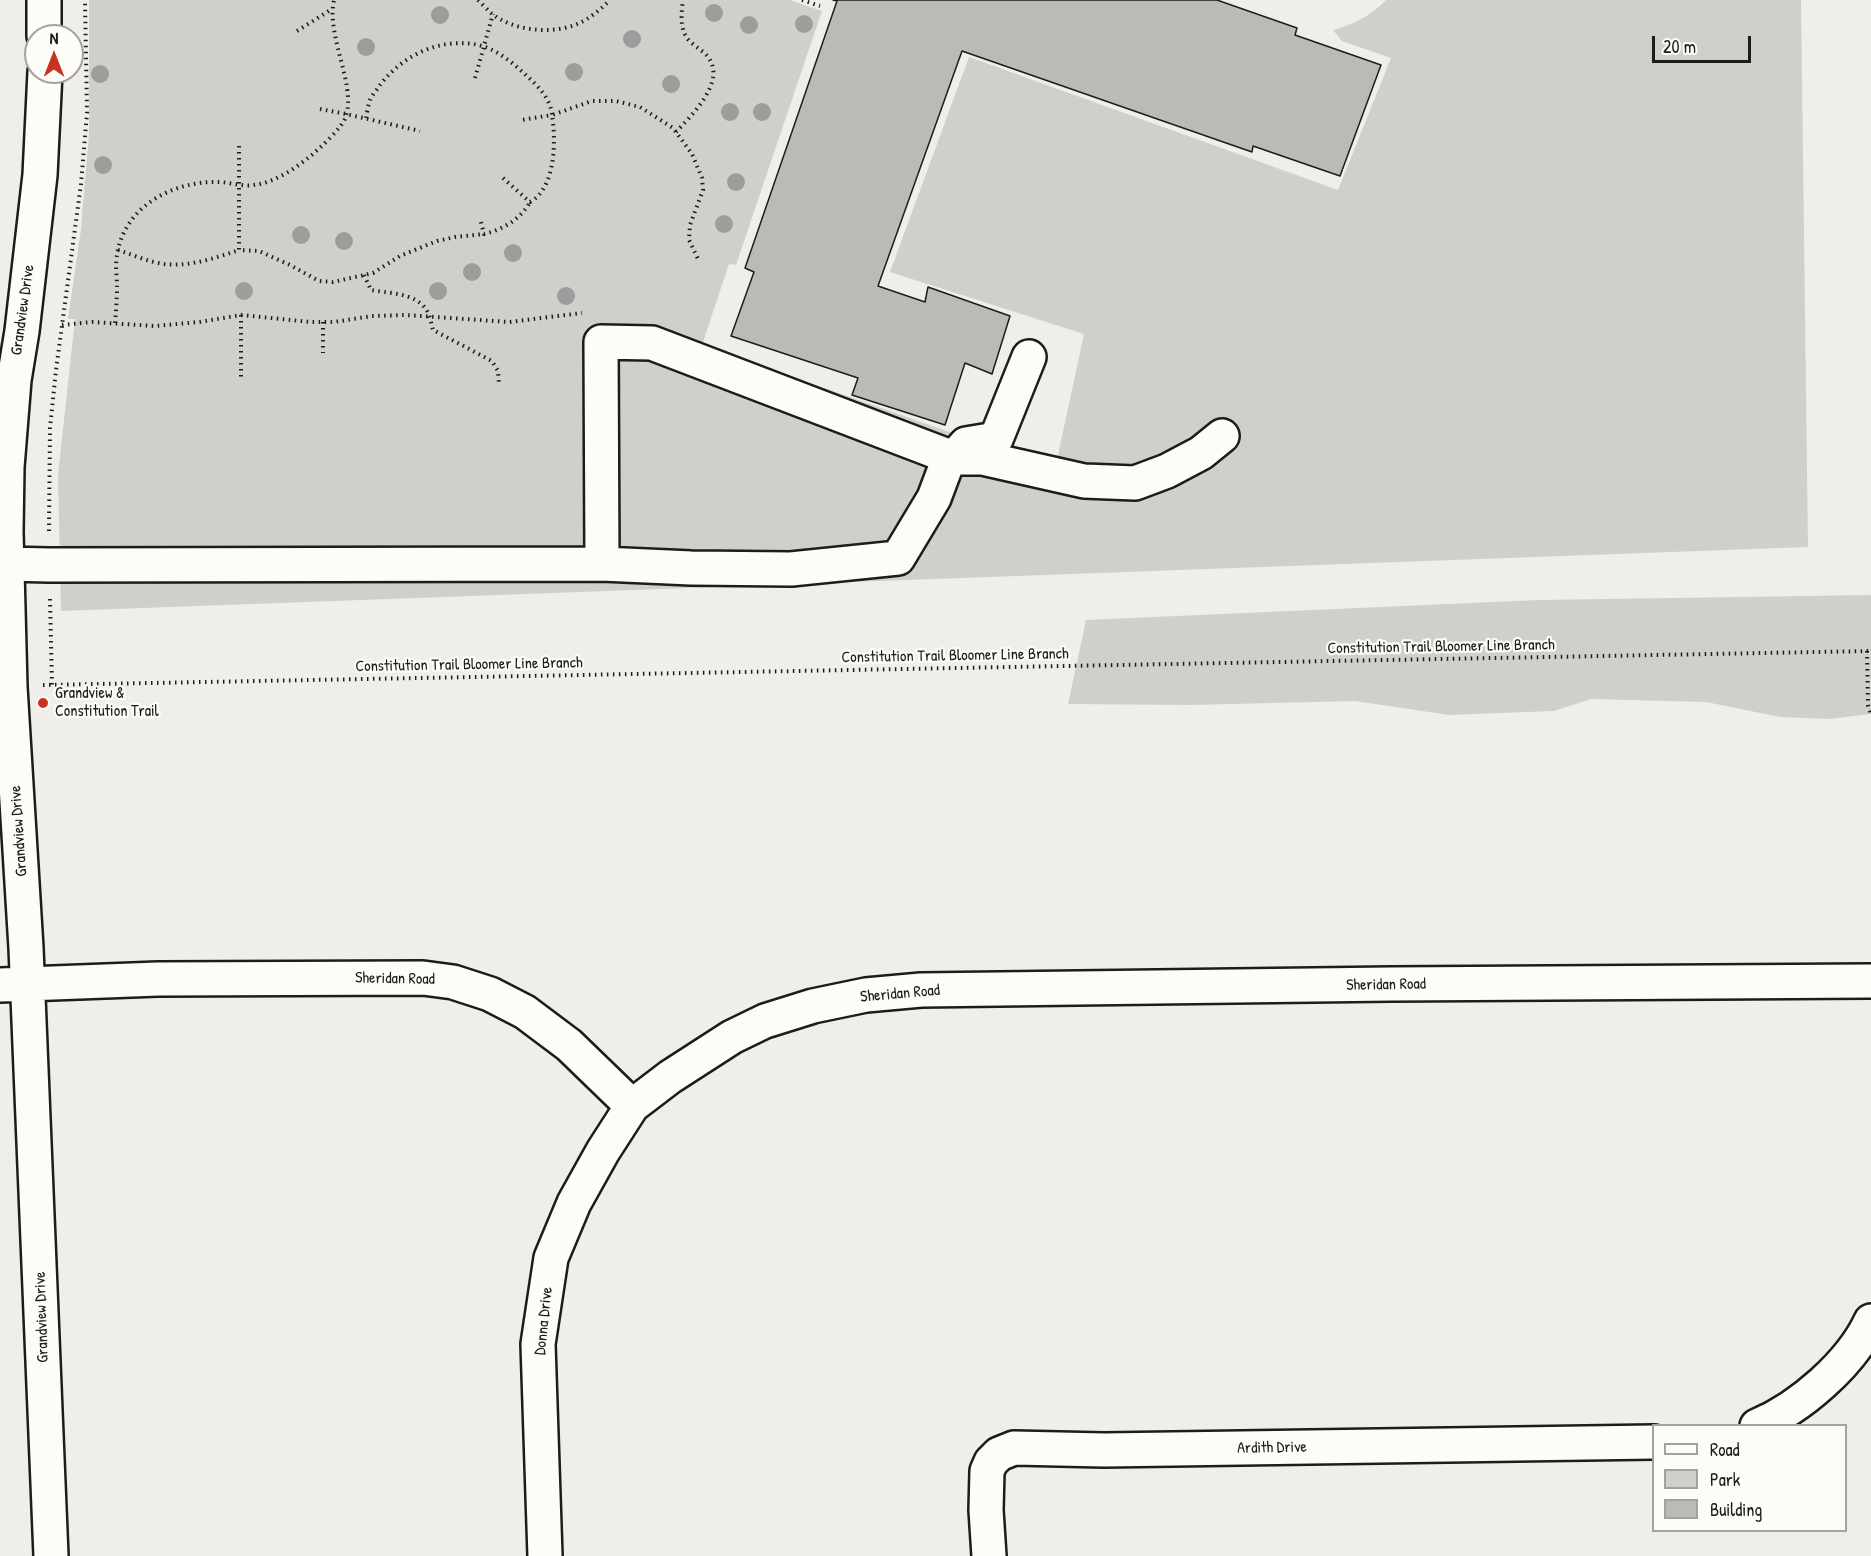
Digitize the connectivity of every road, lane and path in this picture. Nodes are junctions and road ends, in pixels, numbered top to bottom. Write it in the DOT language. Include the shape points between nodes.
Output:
graph roads {
  1 [pos="44,0"];
  2 [pos="85,0"];
  3 [pos="334,0"];
  4 [pos="478,0"];
  5 [pos="610,0"];
  6 [pos="683,0"];
  7 [pos="802,0"];
  8 [pos="820,6"];
  9 [pos="332,9"];
  10 [pos="493,14"];
  11 [pos="44,24"];
  12 [pos="297,31"];
  13 [pos="484,47"];
  14 [pos="475,78"];
  15 [pos="44,84"];
  16 [pos="320,109"];
  17 [pos="346,114"];
  18 [pos="552,115"];
  19 [pos="366,118"];
  20 [pos="521,120"];
  21 [pos="420,131"];
  22 [pos="676,132"];
  23 [pos="239,146"];
  24 [pos="503,178"];
  25 [pos="240,184"];
  26 [pos="531,202"];
  27 [pos="481,222"];
  28 [pos="484,234"];
  29 [pos="118,250"];
  30 [pos="239,250"];
  31 [pos="698,259"];
  32 [pos="364,275"];
  33 [pos="584,313"];
  34 [pos="241,315"];
  35 [pos="430,318"];
  36 [pos="323,322"];
  37 [pos="115,323"];
  38 [pos="62,325"];
  39 [pos="323,353"];
  40 [pos="1029,357"];
  41 [pos="241,380"];
  42 [pos="499,384"];
  43 [pos="1222,436"];
  44 [pos="953,458"];
  45 [pos="6,564"];
  46 [pos="602,564"];
  47 [pos="49,565"];
  48 [pos="1869,651"];
  49 [pos="40,685"];
  50 [pos="52,685"];
  51 [pos="1871,715"];
  52 [pos="1871,981"];
  53 [pos="14,985"];
  54 [pos="632,1106"];
  55 [pos="1871,1321"];
  56 [pos="1759,1424"];
  57 [pos="1652,1442"];
  58 [pos="51,1556"];
  59 [pos="545,1556"];
  60 [pos="989,1556"];
  1 -- 11 [label="street"];
  2 -- 38 [label="path" via="87,113"];
  3 -- 9 [label="path"];
  4 -- 10 [label="path"];
  5 -- 10 [label="path" via="596,14 571,26 544,30 517,26"];
  6 -- 22 [label="path" via="684,32 711,62 714,82 695,112"];
  7 -- 8 [label="path"];
  9 -- 12 [label="path"];
  9 -- 17 [label="path" via="348,101"];
  10 -- 13 [label="path"];
  13 -- 14 [label="path"];
  13 -- 18 [label="path" via="511,61 532,80 551,104"];
  13 -- 19 [label="path" via="433,47 408,58 389,73 370,99"];
  15 -- 45 [label="street, Grandview Drive" via="40,175 7,467"];
  16 -- 17 [label="path"];
  17 -- 19 [label="path"];
  17 -- 25 [label="path" via="333,133 294,169 270,181 252,186"];
  18 -- 20 [label="path"];
  18 -- 22 [label="path" via="592,101 616,101 639,107"];
  18 -- 26 [label="path" via="555,150 551,167 545,186"];
  19 -- 21 [label="path"];
  22 -- 31 [label="path" via="692,154 702,178 703,190 690,225 689,240"];
  23 -- 25 [label="path"];
  24 -- 26 [label="path"];
  25 -- 29 [label="path" via="182,186 159,195 125,229"];
  25 -- 30 [label="path"];
  26 -- 28 [label="path" via="524,213 508,224"];
  27 -- 28 [label="path"];
  28 -- 32 [label="path" via="437,242"];
  29 -- 30 [label="path" via="164,264 189,264"];
  29 -- 37 [label="path"];
  30 -- 32 [label="path" via="259,251 319,281"];
  32 -- 35 [label="path" via="370,290 418,302"];
  33 -- 35 [label="path" via="509,322"];
  34 -- 36 [label="path"];
  34 -- 37 [label="path" via="154,326"];
  34 -- 41 [label="path"];
  35 -- 36 [label="path" via="372,316"];
  35 -- 42 [label="path" via="433,330 492,361"];
  36 -- 39 [label="path"];
  37 -- 38 [label="path"];
  38 -- 47 [label="path" via="50,428"];
  40 -- 44 [label="street" via="996,439 966,444"];
  43 -- 44 [label="street" via="1201,453 1135,483 1084,481 982,458"];
  44 -- 46 [label="street" via="898,558 791,569"];
  44 -- 46 [label="street" via="652,344 601,342"];
  45 -- 47 [label="street"];
  45 -- 53 [label="street, Grandview Drive"];
  46 -- 47 [label="street"];
  47 -- 50 [label="path"];
  48 -- 50 [label="path, Constitution Trail Bloomer Line Branch"];
  48 -- 51 [label="path"];
  49 -- 50 [label="path, Constitution Trail Bloomer Line Branch"];
  52 -- 54 [label="street, Sheridan Road" via="921,990 866,995 765,1021 705,1054"];
  53 -- 54 [label="street, Sheridan Road" via="158,979 411,978 453,982 490,994 525,1012 569,1045"];
  53 -- 58 [label="street, Grandview Drive"];
  54 -- 59 [label="street, Donna Drive" via="574,1203 551,1258 538,1344"];
  55 -- 56 [label="street" via="1848,1356 1826,1379 1787,1410"];
  57 -- 60 [label="street, Ardith Drive" via="1014,1448 999,1454 987,1471"];
}
